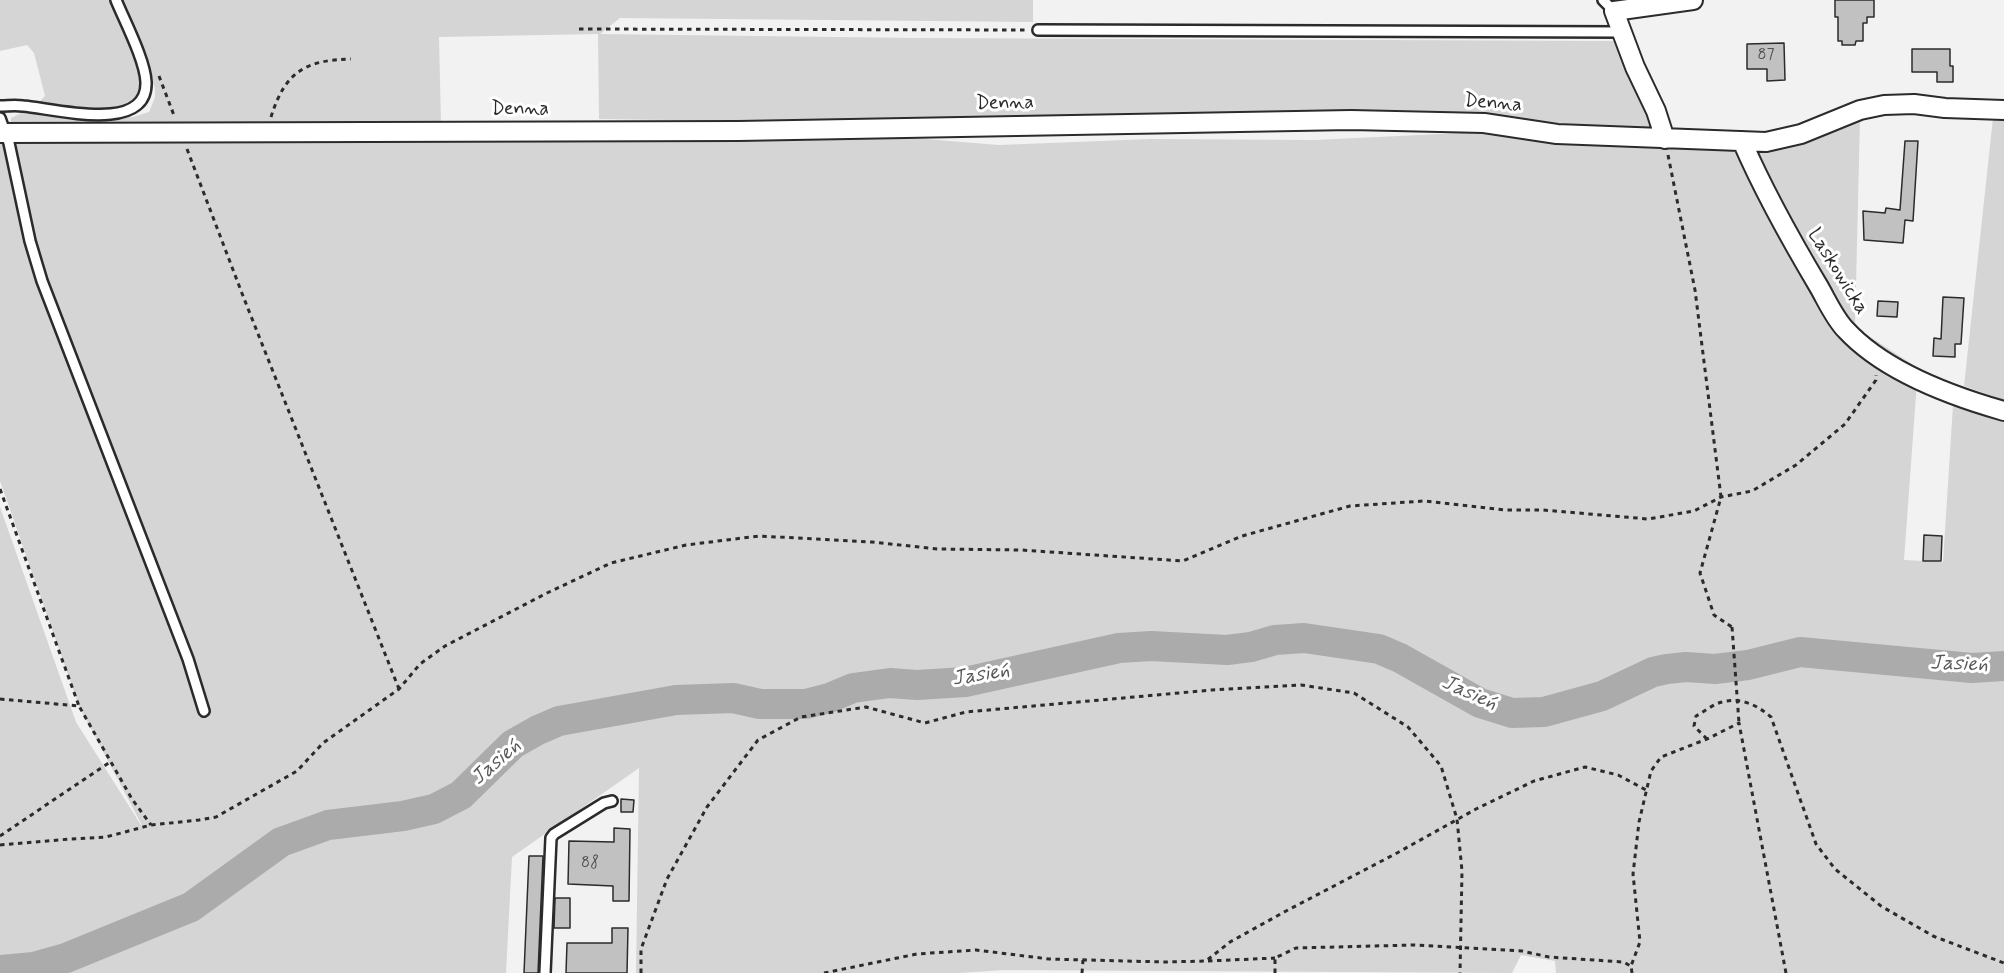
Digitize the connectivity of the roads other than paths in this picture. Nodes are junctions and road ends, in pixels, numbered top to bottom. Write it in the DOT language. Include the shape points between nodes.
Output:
graph roads {
  1 [pos="116,0"];
  2 [pos="1693,0"];
  3 [pos="1609,6"];
  4 [pos="1038,30"];
  5 [pos="1622,32"];
  6 [pos="0,106"];
  7 [pos="2004,110"];
  8 [pos="2,128"];
  9 [pos="1665,139"];
  10 [pos="1742,141"];
  11 [pos="2004,411"];
  12 [pos="204,711"];
  13 [pos="612,801"];
  14 [pos="545,973"];
  1 -- 6 [label="lane" via="144,70 144,96 137,106 127,111 87,114"];
  2 -- 3 [label="street"];
  3 -- 5 [label="street"];
  4 -- 5 [label="lane"];
  5 -- 9 [label="street"];
  7 -- 10 [label="street, Denna" via="1884,105 1860,110 1801,134 1766,142"];
  8 -- 9 [label="street, Denna" via="181,132 738,131 1351,120 1484,123 1557,134"];
  8 -- 12 [label="lane" via="42,281 188,659"];
  9 -- 10 [label="street, Denna"];
  10 -- 11 [label="street, Laskowicka" via="1792,242 1845,330 1877,357 1940,388"];
  13 -- 14 [label="lane" via="551,838"];
}
